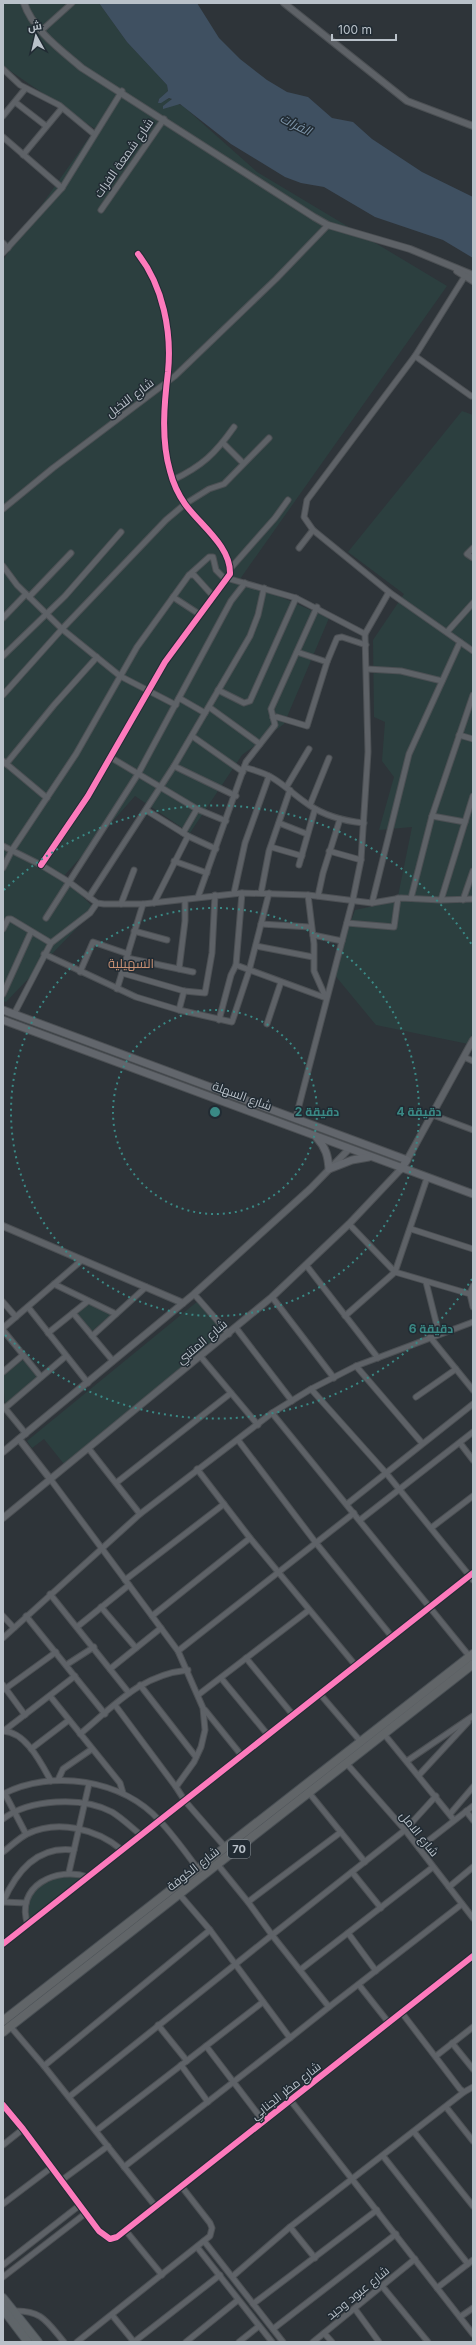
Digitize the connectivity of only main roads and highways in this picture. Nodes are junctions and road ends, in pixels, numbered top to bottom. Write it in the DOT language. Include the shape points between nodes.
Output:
graph roads {
  1 [pos="3,1010"];
  2 [pos="3,1020"];
  3 [pos="125,1055"];
  4 [pos="121,1064"];
  5 [pos="315,1136"];
  6 [pos="369,1157"];
  7 [pos="401,1169"];
  8 [pos="473,1194"];
  9 [pos="472,1658"];
  10 [pos="341,1765"];
  11 [pos="319,1774"];
  12 [pos="326,1780"];
  13 [pos="120,1928"];
  14 [pos="118,1942"];
  15 [pos="94,1949"];
  16 [pos="89,1965"];
  17 [pos="7,2024"];
  18 [pos="3,2032"];
  19 [pos="3,2298"];
  20 [pos="3,2309"];
  21 [pos="28,2342"];
  22 [pos="38,2342"];
  1 -- 3 [label="main road, شارع السهلة"];
  2 -- 4 [label="main road, شارع السهلة"];
  3 -- 4 [label="main road"];
  3 -- 7 [label="main road, شارع السهلة" via="407,1160"];
  4 -- 5 [label="main road, شارع السهلة"];
  5 -- 6 [label="main road, شارع السهلة"];
  5 -- 6 [label="main road" via="323,1145 330,1169 352,1160"];
  6 -- 7 [label="main road, شارع السهلة"];
  7 -- 8 [label="main road, شارع السهلة"];
  9 -- 10 [label="highway, شارع الكوفة / 70" via="384,1734"];
  9 -- 10 [label="highway, شارع الكوفة / 70" via="360,1742"];
  10 -- 11 [label="highway, شارع الكوفة / 70"];
  10 -- 12 [label="highway, شارع الكوفة / 70"];
  11 -- 12 [label="highway" via="325,1775"];
  11 -- 13 [label="highway, شارع الكوفة / 70"];
  12 -- 14 [label="highway, شارع الكوفة / 70"];
  13 -- 14 [label="highway" via="110,1940 113,1944"];
  13 -- 15 [label="highway, شارع الكوفة / 70"];
  14 -- 16 [label="highway, شارع الكوفة / 70"];
  15 -- 16 [label="highway" via="101,1950"];
  15 -- 17 [label="highway, شارع الكوفة / 70"];
  16 -- 17 [label="highway, شارع الكوفة / 70"];
  17 -- 18 [label="highway, شارع الكوفة / 70"];
  19 -- 22 [label="main road"];
  20 -- 21 [label="main road"];
}
